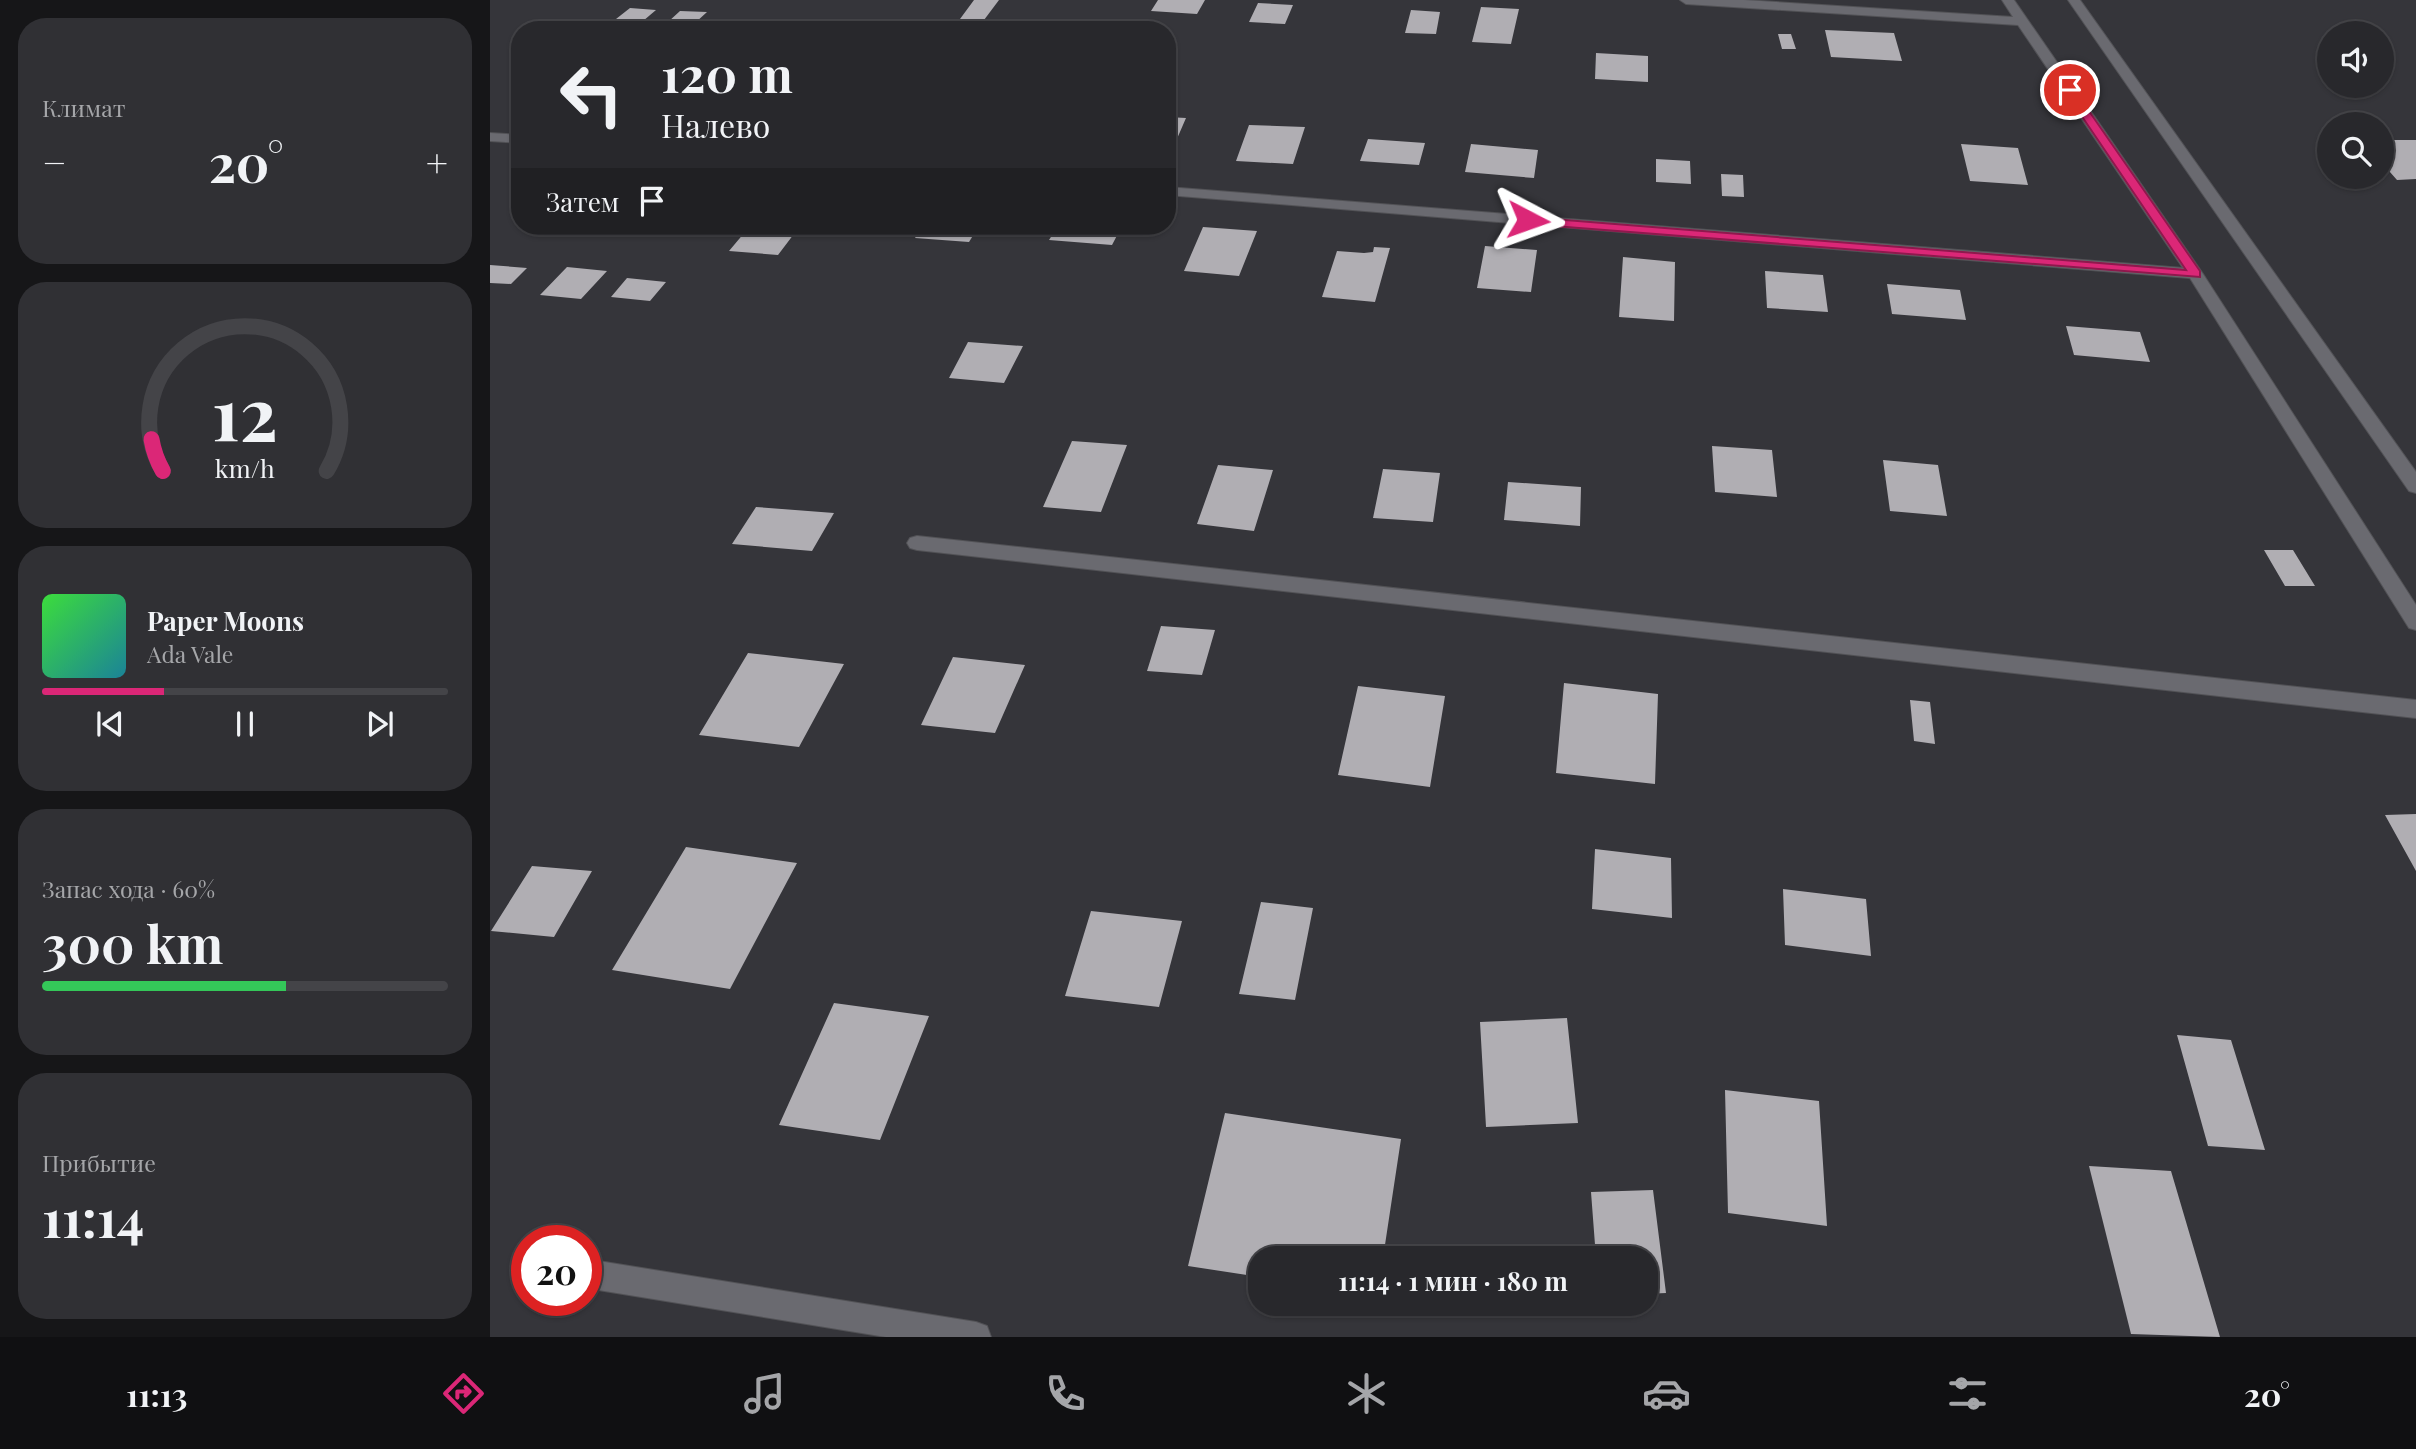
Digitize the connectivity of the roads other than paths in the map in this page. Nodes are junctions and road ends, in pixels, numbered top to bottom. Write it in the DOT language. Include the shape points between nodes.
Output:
graph roads {
  1 [pos="1686,0"];
  2 [pos="2008,0"];
  3 [pos="2074,0"];
  4 [pos="2022,21"];
  5 [pos="490,137"];
  6 [pos="511,138"];
  7 [pos="1176,192"];
  8 [pos="2195,274"];
  9 [pos="2416,486"];
  10 [pos="917,543"];
  11 [pos="2416,622"];
  12 [pos="2416,709"];
  13 [pos="602,1276"];
  14 [pos="976,1337"];
  1 -- 4 [label="street"];
  2 -- 4 [label="street"];
  3 -- 9 [label="street"];
  4 -- 8 [label="street"];
  5 -- 6 [label="street"];
  7 -- 8 [label="street"];
  8 -- 11 [label="street"];
  10 -- 12 [label="street"];
  13 -- 14 [label="street"];
}
